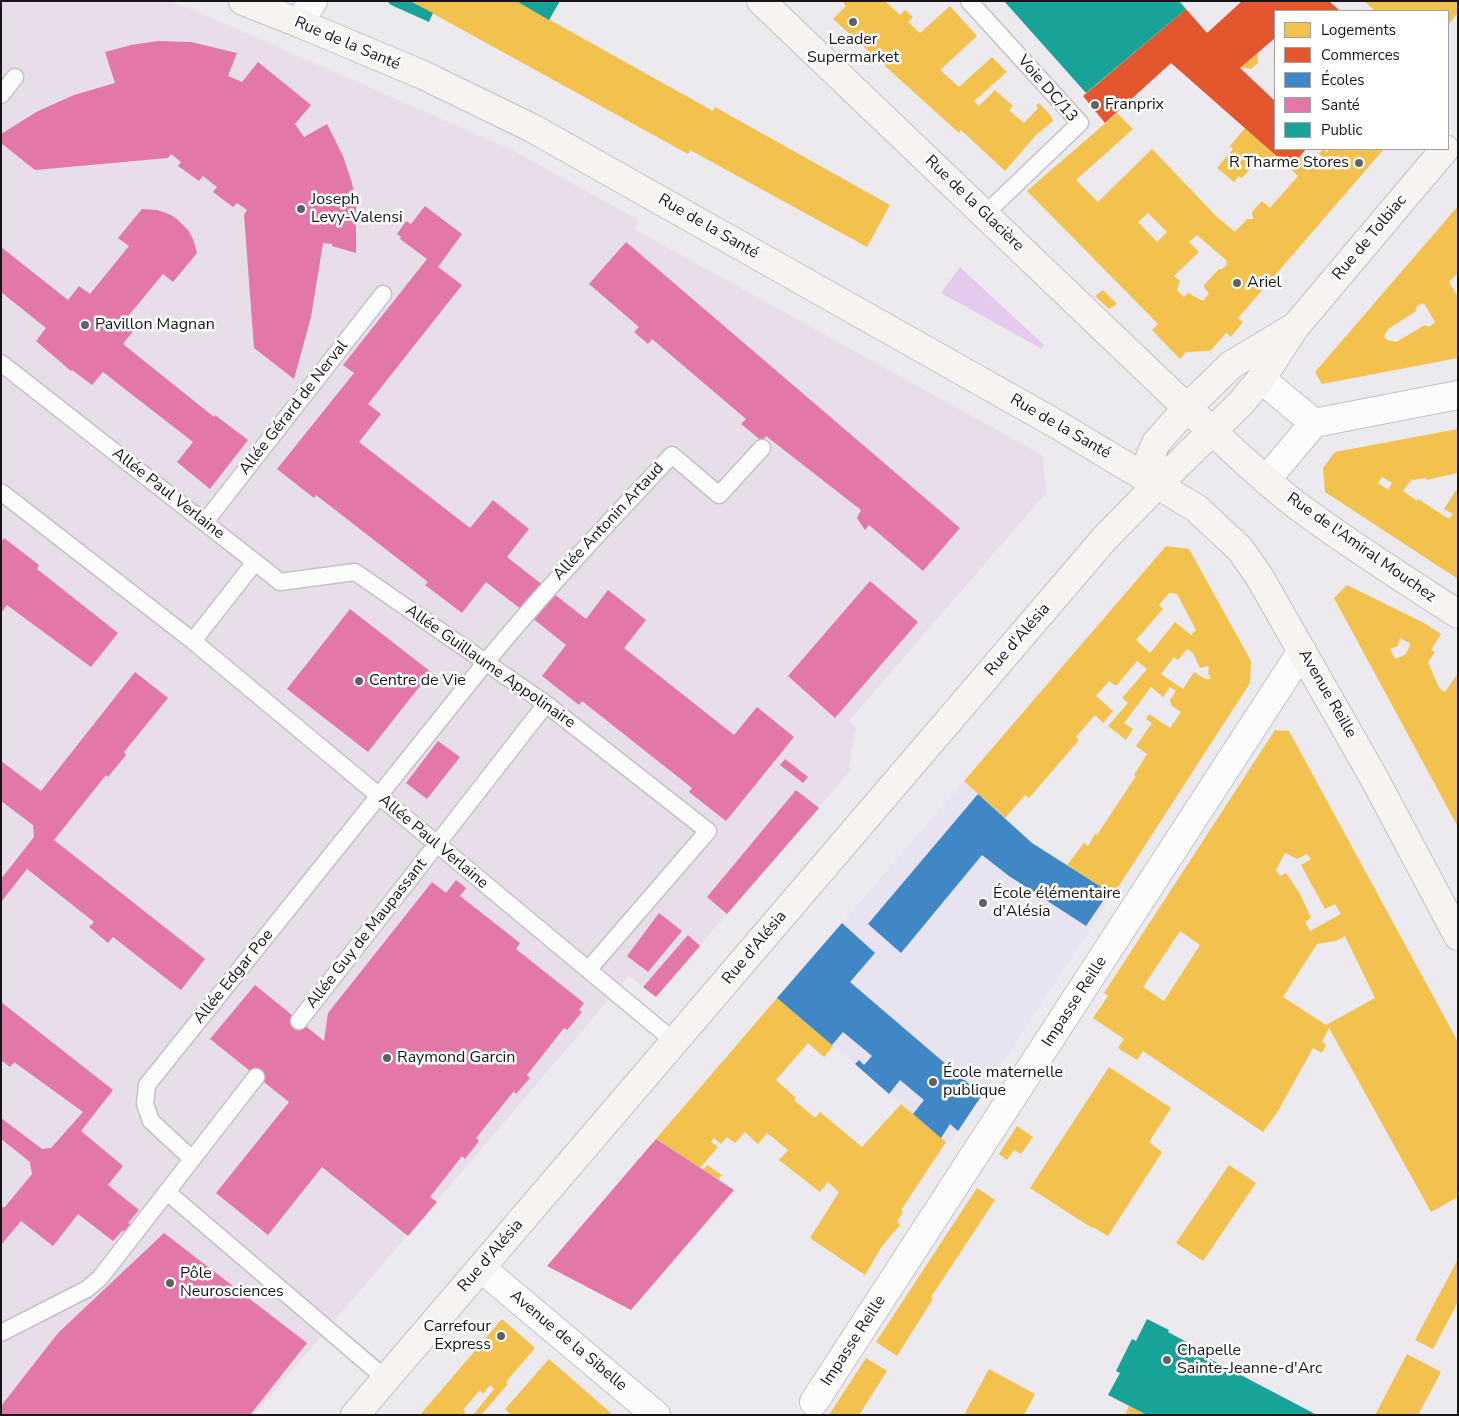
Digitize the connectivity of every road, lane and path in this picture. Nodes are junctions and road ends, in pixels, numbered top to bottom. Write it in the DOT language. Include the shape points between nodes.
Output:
graph roads {
  1 [pos="243,1"];
  2 [pos="761,1"];
  3 [pos="969,1"];
  4 [pos="306,12"];
  5 [pos="15,77"];
  6 [pos="1,95"];
  7 [pos="1458,134"];
  8 [pos="1449,145"];
  9 [pos="1444,150"];
  10 [pos="985,214"];
  11 [pos="383,294"];
  12 [pos="1295,327"];
  13 [pos="1,363"];
  14 [pos="1261,379"];
  15 [pos="1458,395"];
  16 [pos="1187,408"];
  17 [pos="1314,423"];
  18 [pos="1212,430"];
  19 [pos="762,448"];
  20 [pos="1266,480"];
  21 [pos="1157,484"];
  22 [pos="1,492"];
  23 [pos="205,522"];
  24 [pos="255,562"];
  25 [pos="1458,614"];
  26 [pos="193,641"];
  27 [pos="1302,651"];
  28 [pos="486,662"];
  29 [pos="546,704"];
  30 [pos="378,797"];
  31 [pos="436,845"];
  32 [pos="1458,936"];
  33 [pos="588,970"];
  34 [pos="299,1021"];
  35 [pos="675,1042"];
  36 [pos="256,1077"];
  37 [pos="192,1159"];
  38 [pos="167,1192"];
  39 [pos="481,1268"];
  40 [pos="1,1333"];
  41 [pos="386,1379"];
  42 [pos="814,1402"];
  43 [pos="355,1415"];
  44 [pos="656,1415"];
  1 -- 4 [label="street, Rue de la Santé"];
  2 -- 10 [label="street, Rue de la Glacière"];
  3 -- 10 [label="lane, Voie DC/13" via="1080,123"];
  4 -- 21 [label="street, Rue de la Santé" via="423,76 532,128"];
  5 -- 6 [label="lane"];
  7 -- 8 [label="street"];
  9 -- 12 [label="street, Rue de Tolbiac"];
  10 -- 16 [label="street, Rue de la Glacière"];
  11 -- 23 [label="lane, Allée Gérard de Nerval"];
  12 -- 14 [label="street, Rue d'Alésia"];
  12 -- 16 [label="street" via="1231,365"];
  13 -- 23 [label="lane, Allée Paul Verlaine"];
  14 -- 17 [label="street"];
  14 -- 18 [label="street, Rue d'Alésia"];
  15 -- 17 [label="street"];
  16 -- 18 [label="street, Rue de la Glacière"];
  16 -- 21 [label="street" via="1156,443 1150,457"];
  17 -- 20 [label="street"];
  18 -- 20 [label="street, Rue de l'Amiral Mouchez"];
  18 -- 21 [label="street, Rue d'Alésia"];
  19 -- 28 [label="lane, Allée Antonin Artaud" via="719,495 672,455 558,577"];
  20 -- 25 [label="street, Rue de l'Amiral Mouchez" via="1352,544"];
  21 -- 27 [label="street, Avenue Reille" via="1196,508 1240,548 1278,606"];
  21 -- 35 [label="street, Rue d'Alésia" via="1105,538"];
  22 -- 26 [label="lane, Allée Paul Verlaine"];
  23 -- 24 [label="lane, Allée Paul Verlaine"];
  24 -- 26 [label="lane"];
  24 -- 28 [label="lane, Allée Guillaume Appolinaire" via="280,582 355,572"];
  26 -- 30 [label="lane, Allée Paul Verlaine"];
  27 -- 32 [label="street, Avenue Reille"];
  27 -- 42 [label="street, Impasse Reille"];
  28 -- 29 [label="lane, Allée Guillaume Appolinaire"];
  28 -- 30 [label="lane, Allée Edgar Poe"];
  29 -- 31 [label="lane, Allée Guy de Maupassant"];
  29 -- 33 [label="lane, Allée Guillaume Appolinaire" via="708,831"];
  30 -- 31 [label="lane, Allée Paul Verlaine"];
  30 -- 37 [label="lane, Allée Edgar Poe" via="147,1085 145,1104 151,1121"];
  31 -- 33 [label="lane, Allée Paul Verlaine"];
  31 -- 34 [label="lane, Allée Guy de Maupassant"];
  33 -- 35 [label="lane, Allée Paul Verlaine"];
  35 -- 39 [label="street, Rue d'Alésia"];
  36 -- 37 [label="lane"];
  37 -- 38 [label="lane"];
  38 -- 40 [label="lane" via="94,1284"];
  38 -- 41 [label="lane"];
  39 -- 41 [label="street, Rue d'Alésia"];
  39 -- 44 [label="street, Avenue de la Sibelle"];
  41 -- 43 [label="street, Rue d'Alésia"];
}
